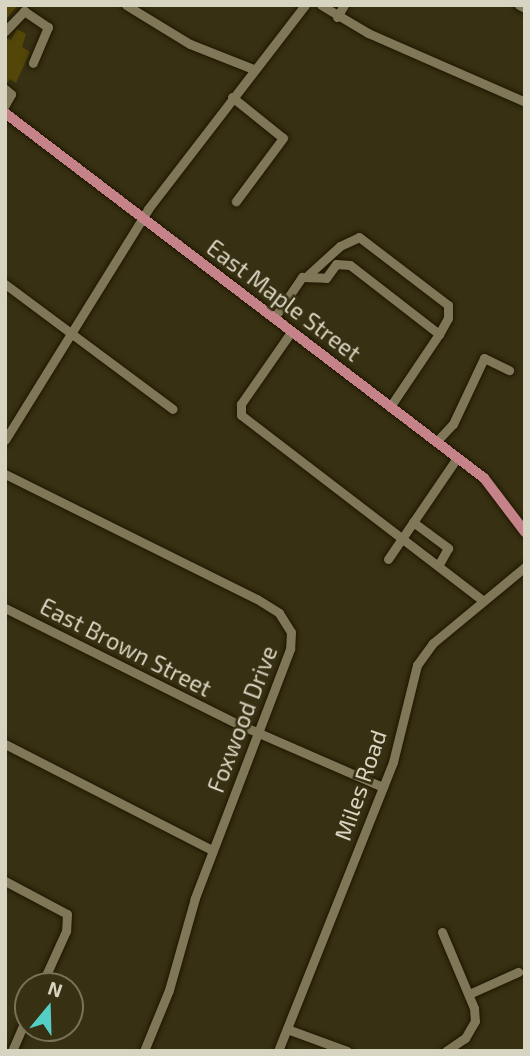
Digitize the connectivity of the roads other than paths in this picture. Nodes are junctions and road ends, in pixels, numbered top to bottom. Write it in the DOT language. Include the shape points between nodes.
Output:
graph roads {
  1 [pos="126,5"];
  2 [pos="305,5"];
  3 [pos="321,5"];
  4 [pos="344,5"];
  5 [pos="519,5"];
  6 [pos="525,8"];
  7 [pos="337,17"];
  8 [pos="5,31"];
  9 [pos="33,63"];
  10 [pos="253,69"];
  11 [pos="5,89"];
  12 [pos="232,97"];
  13 [pos="525,102"];
  14 [pos="5,105"];
  15 [pos="5,113"];
  16 [pos="236,201"];
  17 [pos="142,219"];
  18 [pos="307,275"];
  19 [pos="5,284"];
  20 [pos="274,318"];
  21 [pos="70,332"];
  22 [pos="291,332"];
  23 [pos="439,334"];
  24 [pos="509,370"];
  25 [pos="390,407"];
  26 [pos="173,409"];
  27 [pos="5,440"];
  28 [pos="436,442"];
  29 [pos="457,458"];
  30 [pos="5,474"];
  31 [pos="521,516"];
  32 [pos="413,522"];
  33 [pos="525,532"];
  34 [pos="401,536"];
  35 [pos="388,559"];
  36 [pos="439,564"];
  37 [pos="525,567"];
  38 [pos="483,601"];
  39 [pos="5,608"];
  40 [pos="257,733"];
  41 [pos="5,744"];
  42 [pos="383,787"];
  43 [pos="212,850"];
  44 [pos="5,881"];
  45 [pos="442,932"];
  46 [pos="47,972"];
  47 [pos="518,972"];
  48 [pos="469,994"];
  49 [pos="287,1029"];
  50 [pos="144,1051"];
  51 [pos="278,1051"];
  52 [pos="347,1051"];
  53 [pos="446,1051"];
  1 -- 10 [label="street" via="190,44"];
  2 -- 10 [label="street"];
  3 -- 7 [label="street"];
  4 -- 7 [label="street"];
  5 -- 6 [label="street"];
  7 -- 13 [label="street"];
  8 -- 9 [label="street" via="24,11 48,27"];
  10 -- 12 [label="street"];
  11 -- 14 [label="street" via="11,94"];
  12 -- 16 [label="street" via="283,138"];
  12 -- 17 [label="street"];
  15 -- 17 [label="main road, East Maple Street"];
  17 -- 20 [label="main road, East Maple Street"];
  17 -- 21 [label="street"];
  18 -- 20 [label="street"];
  18 -- 23 [label="street" via="326,278 336,264 350,265"];
  18 -- 23 [label="street" via="340,246 359,237 448,305 448,318"];
  19 -- 21 [label="street"];
  20 -- 22 [label="main road, East Maple Street"];
  21 -- 26 [label="street"];
  21 -- 27 [label="street"];
  22 -- 25 [label="main road, East Maple Street"];
  22 -- 34 [label="street" via="239,412"];
  23 -- 25 [label="street"];
  24 -- 28 [label="street" via="484,358 453,424"];
  25 -- 28 [label="main road, East Maple Street"];
  28 -- 29 [label="main road, East Maple Street"];
  29 -- 31 [label="main road, East Maple Street"];
  29 -- 32 [label="street"];
  30 -- 40 [label="street, Foxwood Drive" via="279,612 291,632 290,649"];
  31 -- 33 [label="main road, East Maple Street"];
  32 -- 34 [label="street"];
  32 -- 36 [label="street" via="449,548"];
  34 -- 35 [label="street"];
  34 -- 36 [label="street"];
  36 -- 38 [label="street"];
  37 -- 38 [label="street, Miles Road"];
  38 -- 42 [label="street, Miles Road" via="433,643 417,665"];
  39 -- 40 [label="street, East Brown Street"];
  40 -- 42 [label="street, East Brown Street"];
  40 -- 43 [label="street, Foxwood Drive"];
  41 -- 43 [label="street"];
  42 -- 49 [label="street, Miles Road"];
  43 -- 50 [label="street, Foxwood Drive" via="169,990"];
  44 -- 46 [label="street" via="67,914 68,926"];
  45 -- 48 [label="street"];
  47 -- 48 [label="street"];
  48 -- 53 [label="street" via="475,1021 465,1038"];
  49 -- 51 [label="street, Miles Road"];
  49 -- 52 [label="street"];
}
